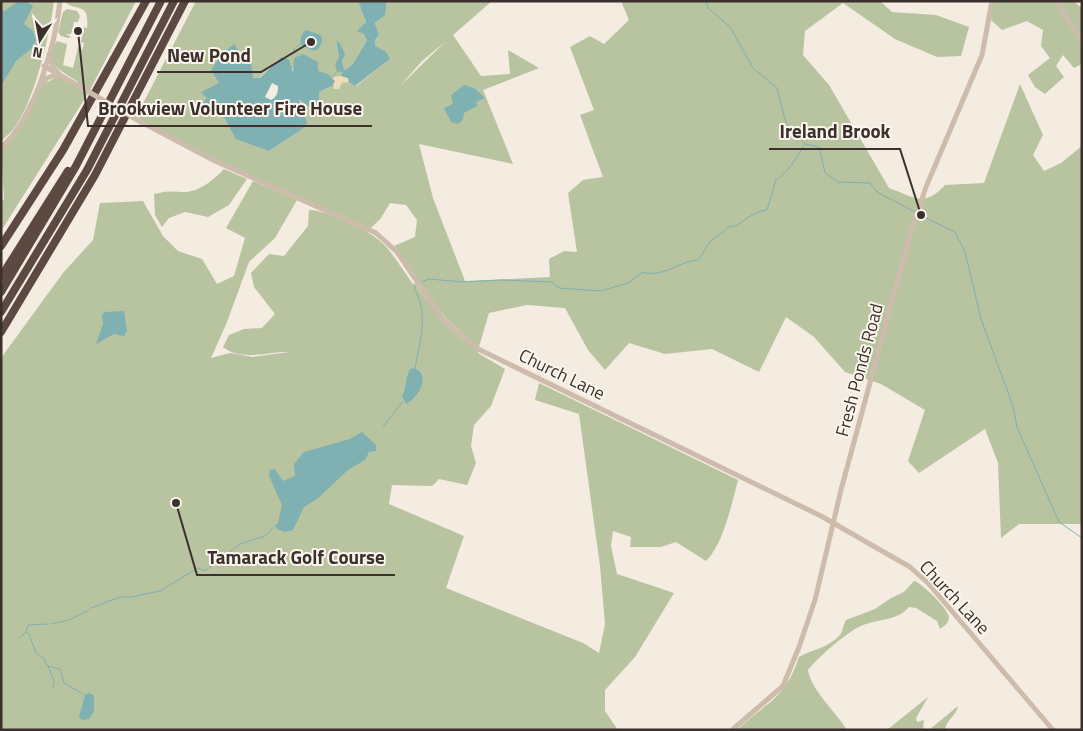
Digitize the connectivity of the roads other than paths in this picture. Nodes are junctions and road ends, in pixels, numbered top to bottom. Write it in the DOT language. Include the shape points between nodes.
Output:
graph roads {
  1 [pos="60,1"];
  2 [pos="146,1"];
  3 [pos="162,1"];
  4 [pos="174,1"];
  5 [pos="185,1"];
  6 [pos="992,1"];
  7 [pos="1056,1"];
  8 [pos="1082,41"];
  9 [pos="49,51"];
  10 [pos="44,66"];
  11 [pos="59,74"];
  12 [pos="36,91"];
  13 [pos="99,124"];
  14 [pos="1,147"];
  15 [pos="1,246"];
  16 [pos="1,277"];
  17 [pos="1,292"];
  18 [pos="1,312"];
  19 [pos="1,332"];
  20 [pos="833,522"];
  21 [pos="732,730"];
  22 [pos="1053,730"];
  1 -- 9 [label="street"];
  2 -- 15 [label="highway" via="63,150"];
  3 -- 13 [label="highway"];
  4 -- 18 [label="highway" via="87,170"];
  5 -- 19 [label="highway" via="95,175"];
  6 -- 20 [label="street, Fresh Ponds Road" via="982,55 915,217"];
  7 -- 8 [label="street"];
  9 -- 10 [label="street"];
  9 -- 11 [label="street"];
  10 -- 11 [label="street, Church Lane"];
  10 -- 12 [label="street"];
  11 -- 12 [label="street" via="44,80"];
  11 -- 20 [label="street, Church Lane, bridge" via="219,163 376,233 396,252 444,321 478,349"];
  12 -- 14 [label="street" via="25,120"];
  13 -- 16 [label="highway"];
  13 -- 17 [label="highway"];
  20 -- 21 [label="street, Fresh Ponds Road" via="814,600 788,678 776,693"];
  20 -- 22 [label="street, Church Lane" via="919,574"];
}
